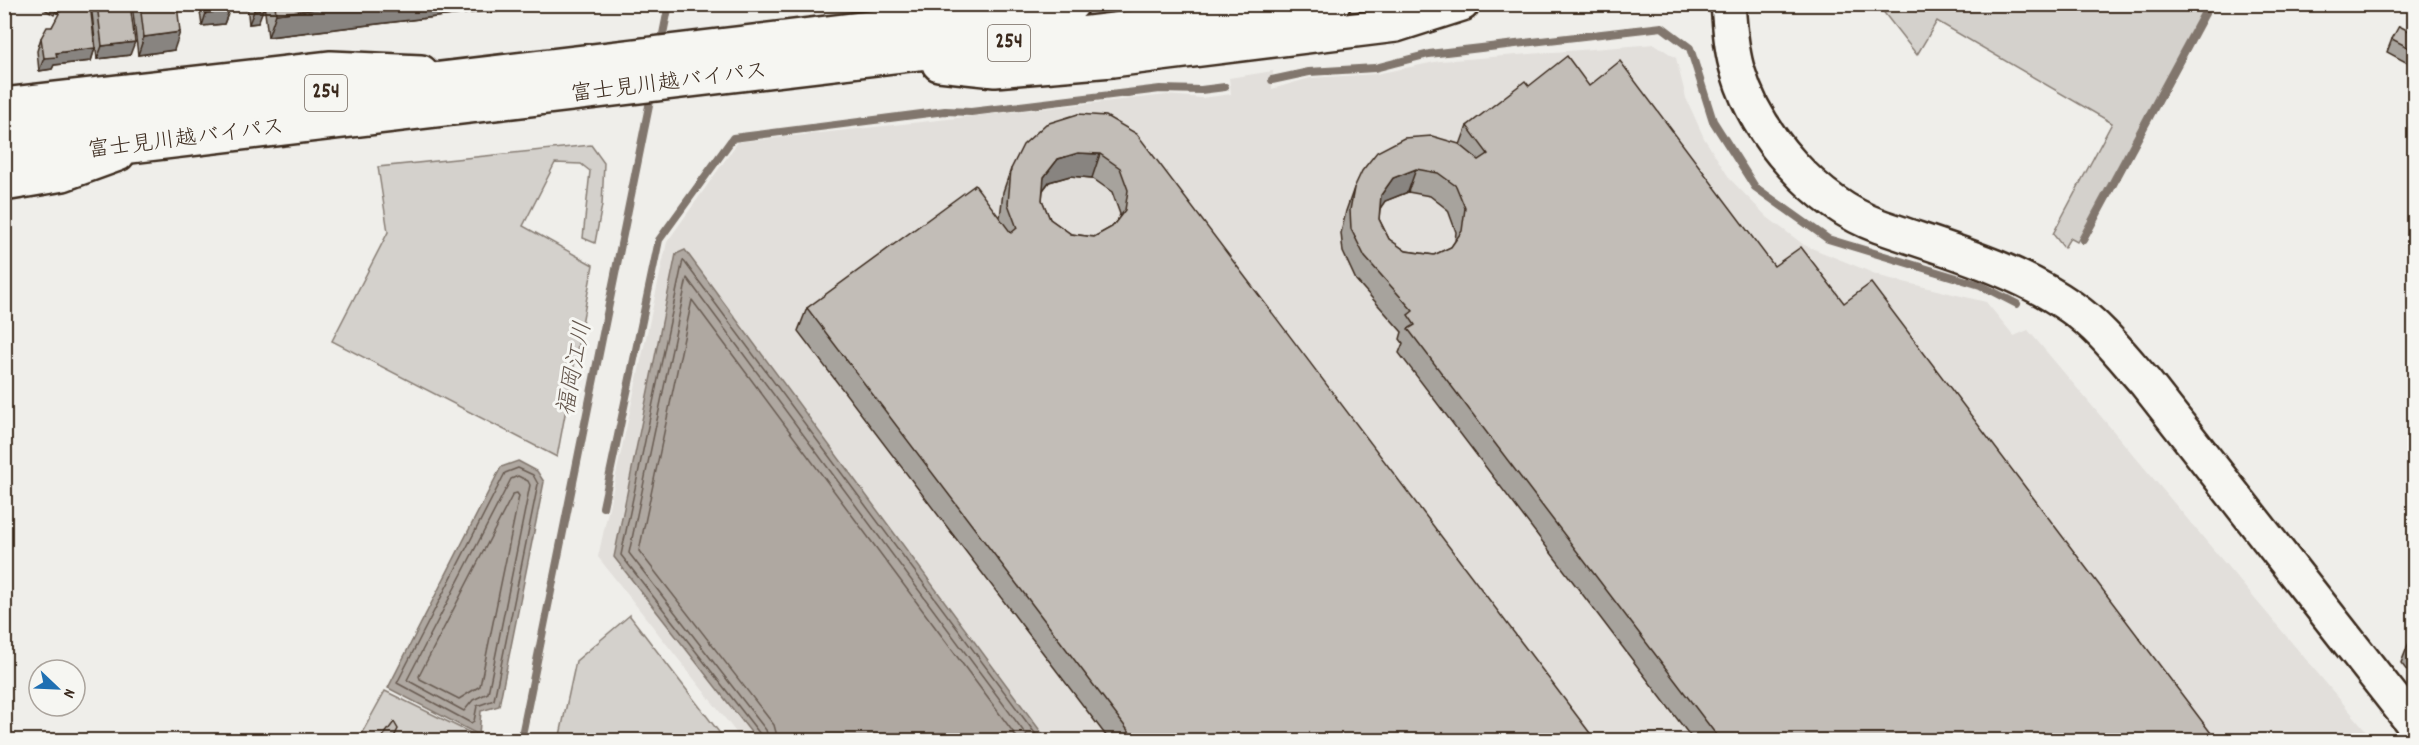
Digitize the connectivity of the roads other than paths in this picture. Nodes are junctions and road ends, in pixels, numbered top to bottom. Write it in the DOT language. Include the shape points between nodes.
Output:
graph roads {
  1 [pos="1072,4"];
  2 [pos="1333,4"];
  3 [pos="1462,4"];
  4 [pos="1728,4"];
  5 [pos="882,59"];
  6 [pos="484,74"];
  7 [pos="4,105"];
  8 [pos="4,131"];
  9 [pos="142,146"];
  10 [pos="4,161"];
  11 [pos="4,184"];
  12 [pos="2415,725"];
  1 -- 6 [label="main road, 富士見川越バイパス / 254"];
  2 -- 5 [label="main road, 富士見川越バイパス / 254"];
  3 -- 5 [label="main road" via="1396,25 1112,60 995,70"];
  4 -- 12 [label="main road" via="1738,72 1750,102 1803,176 1843,209 2030,283 2072,308 2104,335"];
  5 -- 9 [label="main road, 富士見川越バイパス / 254"];
  6 -- 7 [label="main road" via="332,68"];
  6 -- 8 [label="main road, 富士見川越バイパス / 254"];
  9 -- 10 [label="main road, 富士見川越バイパス / 254"];
  9 -- 11 [label="main road" via="63,174"];
}
